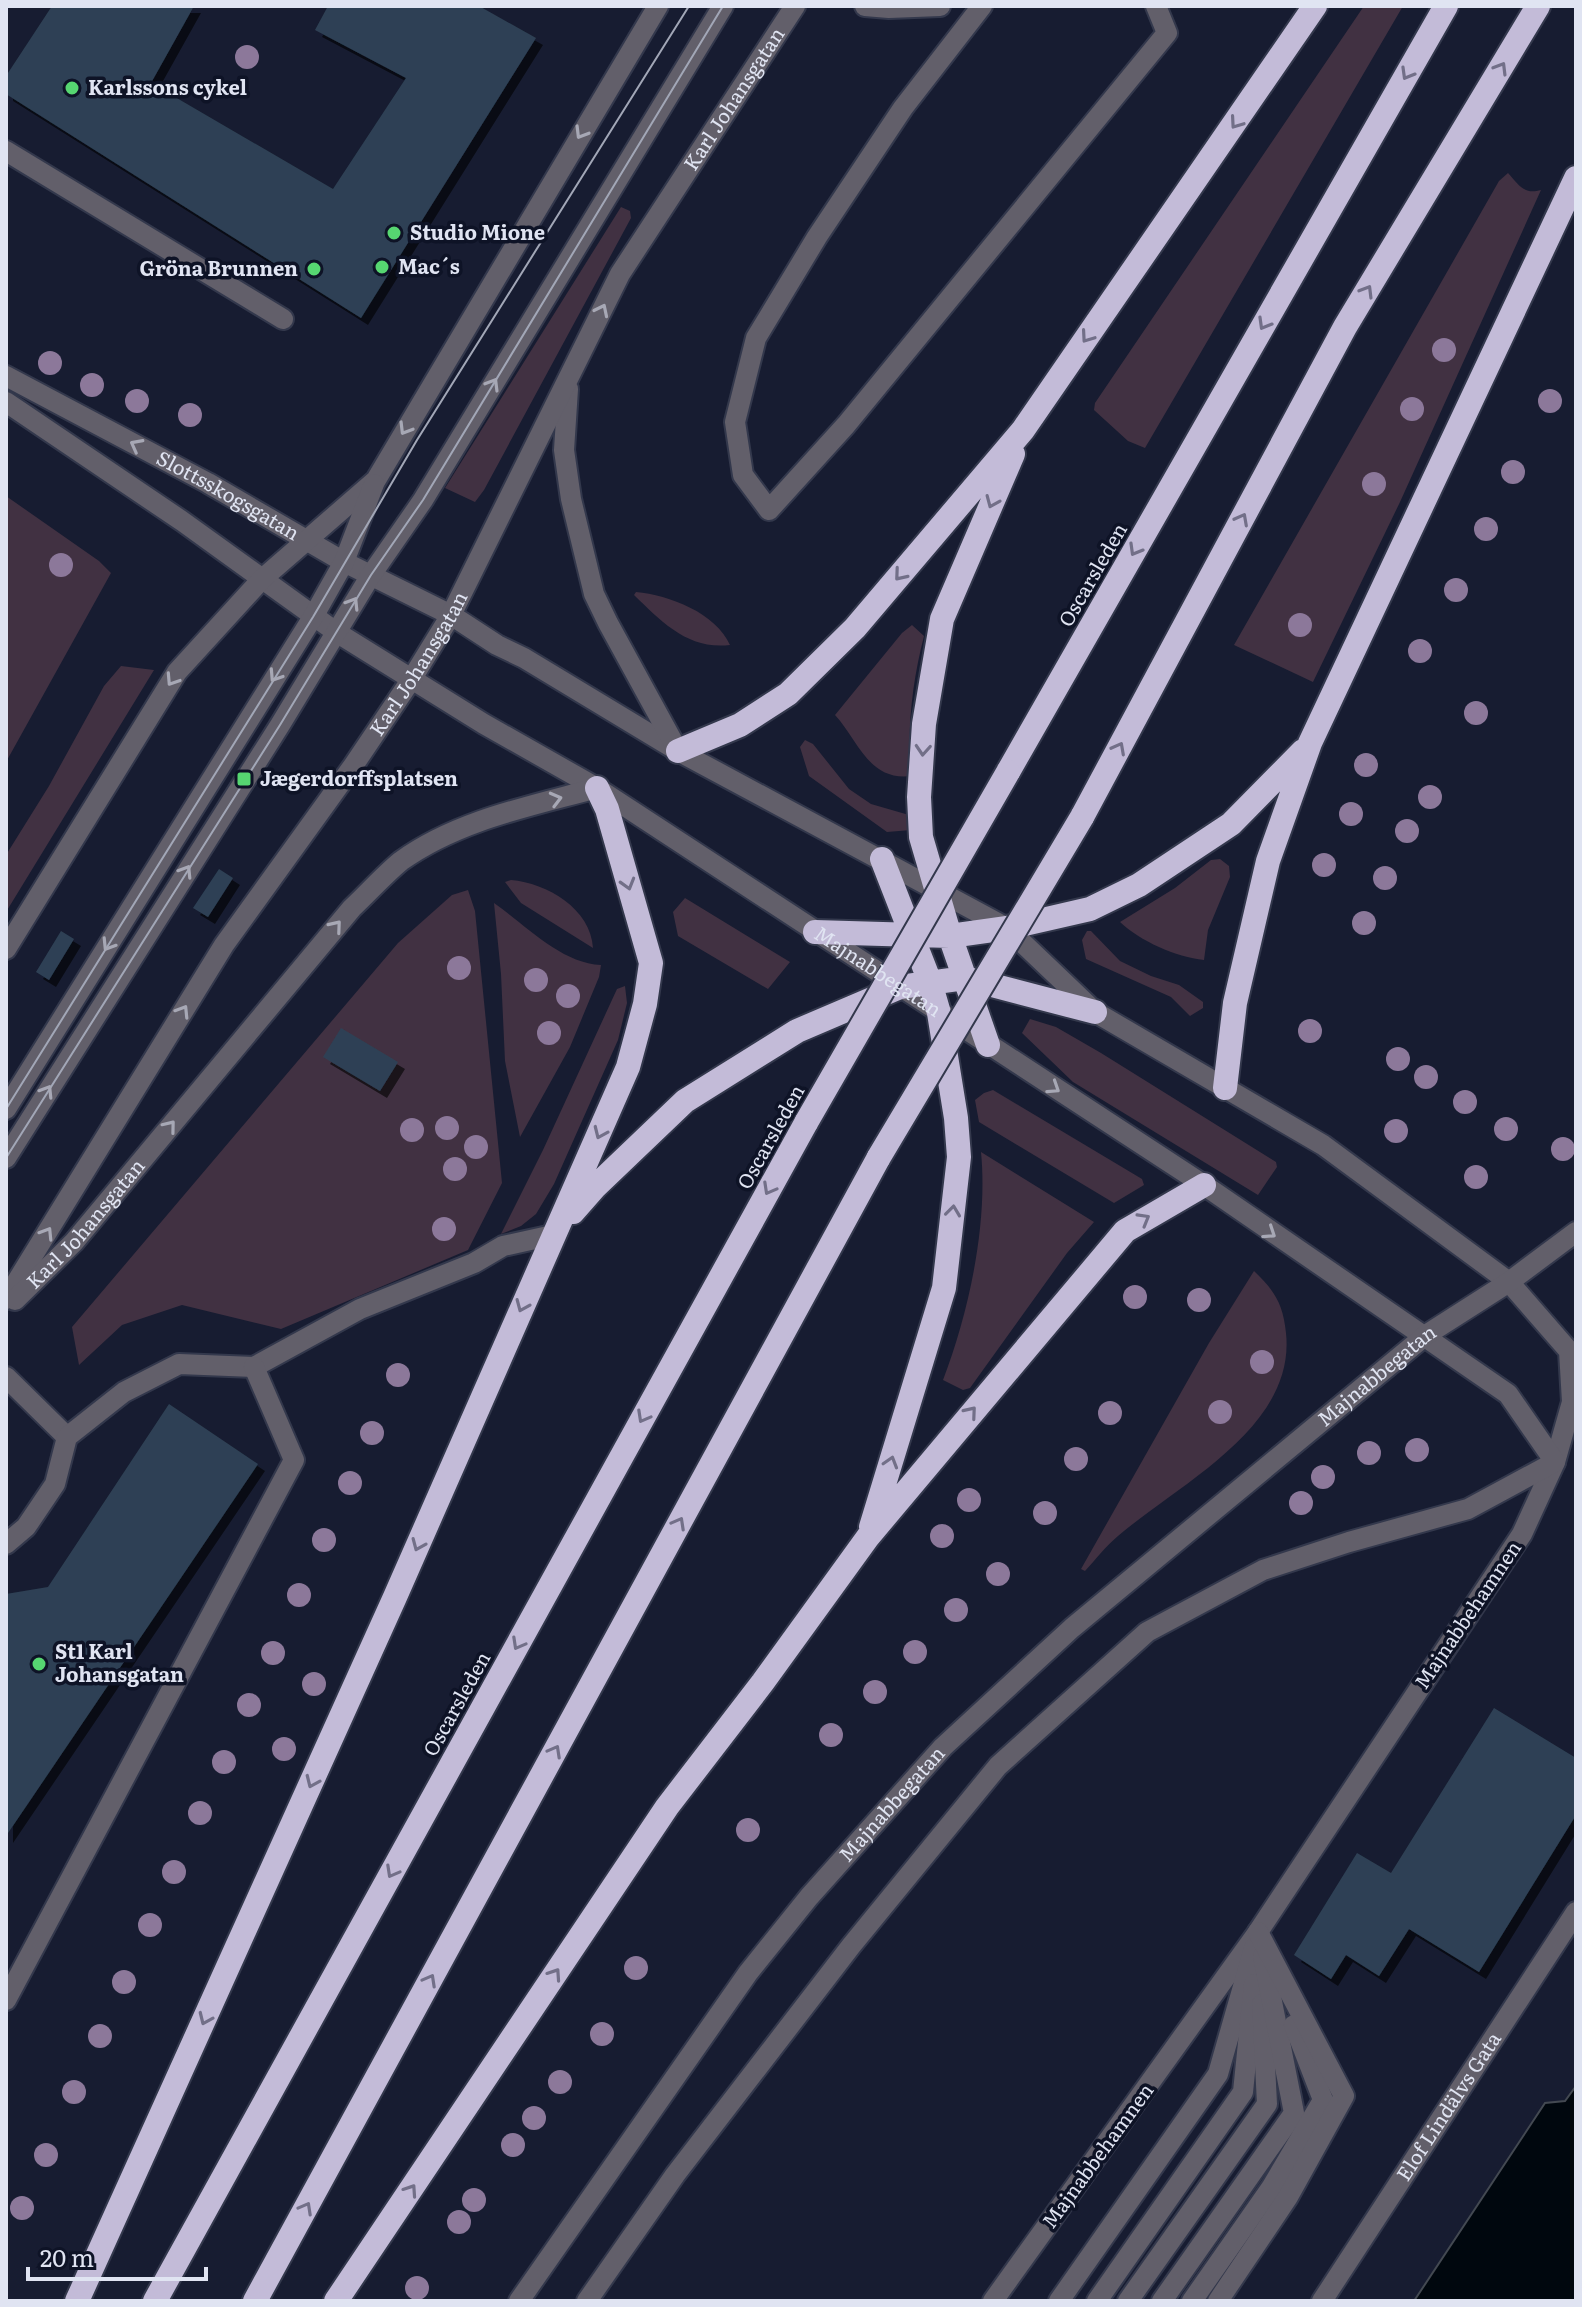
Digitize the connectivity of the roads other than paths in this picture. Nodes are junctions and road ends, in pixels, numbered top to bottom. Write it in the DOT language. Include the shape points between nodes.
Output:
graph roads {
  1 [pos="658,6"];
  2 [pos="723,6"];
  3 [pos="795,6"];
  4 [pos="865,6"];
  5 [pos="940,6"];
  6 [pos="982,6"];
  7 [pos="1156,6"];
  8 [pos="1315,6"];
  9 [pos="1446,6"];
  10 [pos="1538,6"];
  11 [pos="6,151"];
  12 [pos="1576,178"];
  13 [pos="283,319"];
  14 [pos="6,376"];
  15 [pos="568,381"];
  16 [pos="6,402"];
  17 [pos="1023,430"];
  18 [pos="376,480"];
  19 [pos="306,539"];
  20 [pos="344,562"];
  21 [pos="371,575"];
  22 [pos="261,580"];
  23 [pos="451,615"];
  24 [pos="313,617"];
  25 [pos="336,632"];
  26 [pos="411,680"];
  27 [pos="1310,743"];
  28 [pos="678,751"];
  29 [pos="597,788"];
  30 [pos="882,859"];
  31 [pos="937,890"];
  32 [pos="1007,928"];
  33 [pos="815,932"];
  34 [pos="913,936"];
  35 [pos="950,936"];
  36 [pos="6,949"];
  37 [pos="965,978"];
  38 [pos="930,982"];
  39 [pos="900,987"];
  40 [pos="1095,1012"];
  41 [pos="939,1013"];
  42 [pos="988,1045"];
  43 [pos="1225,1088"];
  44 [pos="6,1109"];
  45 [pos="6,1158"];
  46 [pos="1204,1185"];
  47 [pos="1576,1232"];
  48 [pos="553,1235"];
  49 [pos="1509,1282"];
  50 [pos="6,1299"];
  51 [pos="6,1309"];
  52 [pos="1426,1335"];
  53 [pos="254,1367"];
  54 [pos="6,1377"];
  55 [pos="67,1437"];
  56 [pos="1555,1462"];
  57 [pos="868,1537"];
  58 [pos="6,1544"];
  59 [pos="1576,1912"];
  60 [pos="1258,1932"];
  61 [pos="6,2000"];
  62 [pos="77,2301"];
  63 [pos="155,2301"];
  64 [pos="255,2301"];
  65 [pos="336,2301"];
  66 [pos="519,2301"];
  67 [pos="587,2301"];
  68 [pos="993,2301"];
  69 [pos="1059,2301"];
  70 [pos="1097,2301"];
  71 [pos="1128,2301"];
  72 [pos="1162,2301"];
  73 [pos="1192,2301"];
  74 [pos="1218,2301"];
  75 [pos="1322,2301"];
  1 -- 18 [label="street, one-way"];
  21 -- 2 [label="street, one-way" via="423,500"];
  15 -- 3 [label="street, Karl Johansgatan, one-way" via="620,274"];
  4 -- 5 [label="street"];
  6 -- 7 [label="street" via="903,108 756,338 735,422 743,475 769,510 846,425 1167,33"];
  8 -- 17 [label="highway, one-way"];
  9 -- 63 [label="highway, Oscarsleden, one-way, bridge" via="807,1121"];
  64 -- 10 [label="highway, one-way, bridge" via="879,1157 1082,817 1345,327"];
  11 -- 13 [label="street"];
  12 -- 27 [label="highway"];
  19 -- 14 [label="street, Slottsskogsgatan, one-way"];
  15 -- 23 [label="street, Karl Johansgatan"];
  15 -- 28 [label="street" via="564,450 594,594"];
  16 -- 22 [label="street, Slottsskogsgatan"];
  17 -- 28 [label="highway, one-way" via="855,628 788,694 740,725"];
  17 -- 31 [label="highway, one-way" via="942,619 924,724 919,797 921,837"];
  18 -- 19 [label="street"];
  18 -- 20 [label="street"];
  19 -- 20 [label="street, Slottsskogsgatan"];
  19 -- 22 [label="street"];
  20 -- 21 [label="street, Slottsskogsgatan"];
  20 -- 24 [label="street"];
  21 -- 23 [label="street, Slottsskogsgatan"];
  25 -- 21 [label="street, one-way"];
  22 -- 24 [label="street, Slottsskogsgatan"];
  22 -- 36 [label="street, one-way" via="177,672"];
  23 -- 26 [label="street, Karl Johansgatan"];
  23 -- 28 [label="street"];
  24 -- 25 [label="street, Slottsskogsgatan"];
  24 -- 44 [label="street, one-way"];
  25 -- 26 [label="street, Slottsskogsgatan"];
  45 -- 25 [label="street, one-way"];
  26 -- 29 [label="street, Majnabbegatan"];
  50 -- 26 [label="street, Karl Johansgatan, one-way" via="224,945"];
  27 -- 32 [label="highway" via="1231,824 1139,885 1090,909"];
  27 -- 43 [label="highway" via="1268,861 1235,1003"];
  28 -- 30 [label="street"];
  29 -- 33 [label="street, Majnabbegatan"];
  29 -- 48 [label="highway, one-way" via="651,963 628,1067"];
  51 -- 29 [label="street, Karl Johansgatan, one-way" via="74,1242 352,908 401,862 452,832"];
  30 -- 31 [label="street"];
  30 -- 34 [label="highway"];
  31 -- 32 [label="street"];
  31 -- 35 [label="highway"];
  32 -- 35 [label="highway"];
  32 -- 40 [label="street"];
  33 -- 34 [label="highway"];
  33 -- 39 [label="street, Majnabbegatan"];
  34 -- 35 [label="highway"];
  34 -- 38 [label="highway"];
  35 -- 37 [label="highway"];
  37 -- 38 [label="highway"];
  37 -- 40 [label="highway"];
  37 -- 42 [label="highway"];
  38 -- 39 [label="highway"];
  38 -- 41 [label="highway"];
  39 -- 41 [label="street, Majnabbegatan"];
  39 -- 48 [label="highway" via="797,1031 685,1101"];
  40 -- 43 [label="street"];
  41 -- 42 [label="street, Majnabbegatan"];
  57 -- 41 [label="highway, one-way" via="944,1288 959,1157"];
  42 -- 46 [label="street, Majnabbegatan, one-way"];
  43 -- 49 [label="street" via="1323,1145"];
  46 -- 52 [label="street, Majnabbegatan, one-way"];
  57 -- 46 [label="highway, one-way" via="1125,1231"];
  47 -- 49 [label="street"];
  48 -- 53 [label="street" via="503,1246 360,1309"];
  48 -- 62 [label="highway, one-way"];
  49 -- 52 [label="street"];
  49 -- 56 [label="street, Majnabbehamnen" via="1569,1351 1572,1402"];
  52 -- 56 [label="street" via="1508,1394"];
  52 -- 66 [label="street, Majnabbegatan" via="1072,1628 943,1747 748,1973"];
  53 -- 55 [label="street" via="179,1364 124,1392"];
  53 -- 61 [label="street" via="294,1460"];
  54 -- 55 [label="street"];
  55 -- 58 [label="street" via="55,1484 26,1527"];
  56 -- 60 [label="street, Majnabbehamnen" via="1522,1534"];
  56 -- 67 [label="street" via="1468,1509 1263,1570 1147,1632 998,1766 684,2163"];
  65 -- 57 [label="highway, one-way" via="667,1807"];
  59 -- 75 [label="street, Elof Lindälvs Gata"];
  60 -- 68 [label="street, Majnabbehamnen"];
  60 -- 69 [label="street, Majnabbehamnen" via="1218,2074"];
  60 -- 70 [label="street, Majnabbehamnen" via="1243,2092"];
  60 -- 71 [label="street" via="1267,2104"];
  60 -- 72 [label="street" via="1294,2113"];
  60 -- 73 [label="street" via="1323,2100 1271,2188"];
  60 -- 74 [label="street" via="1344,2096 1288,2197"];
}
